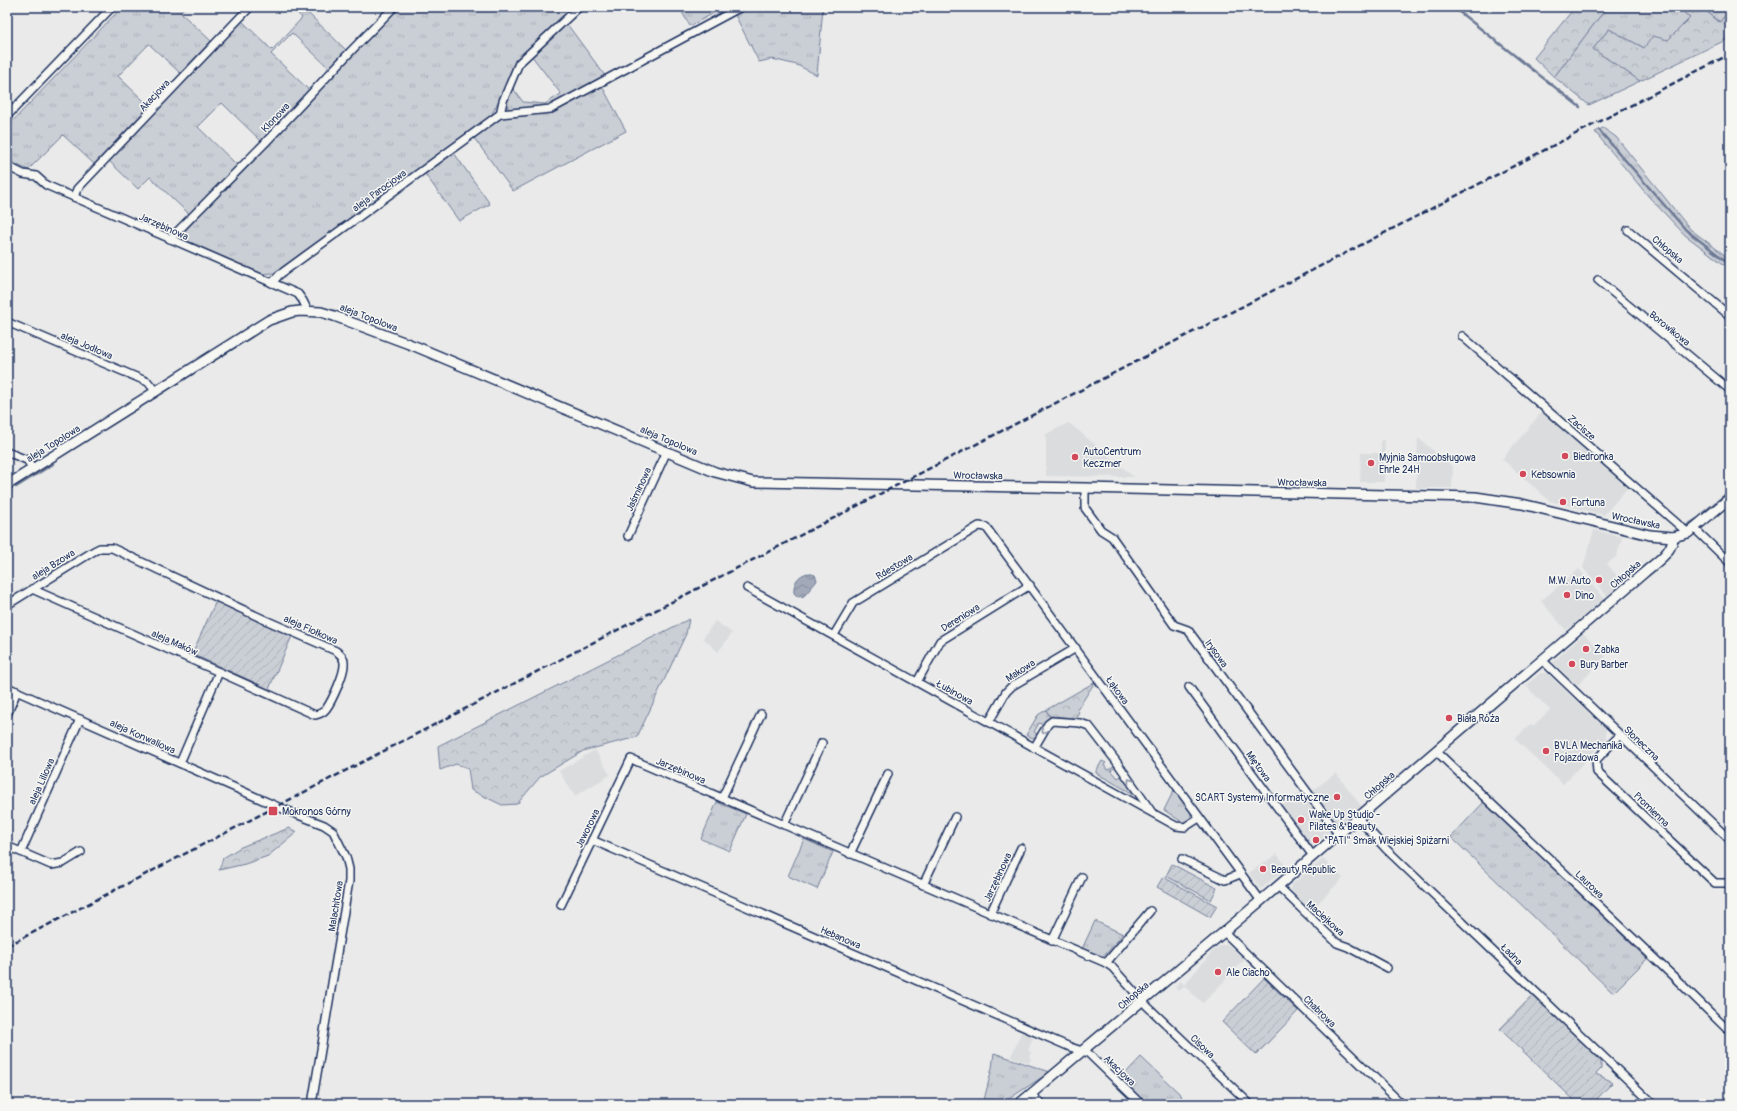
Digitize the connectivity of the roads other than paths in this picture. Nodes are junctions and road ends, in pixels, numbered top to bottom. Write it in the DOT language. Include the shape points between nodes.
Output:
graph roads {
  1 [pos="112,7"];
  2 [pos="250,7"];
  3 [pos="394,7"];
  4 [pos="578,7"];
  5 [pos="741,7"];
  6 [pos="500,114"];
  7 [pos="7,116"];
  8 [pos="7,166"];
  9 [pos="74,197"];
  10 [pos="1628,230"];
  11 [pos="170,239"];
  12 [pos="1598,280"];
  13 [pos="272,283"];
  14 [pos="308,310"];
  15 [pos="1730,316"];
  16 [pos="7,322"];
  17 [pos="1462,336"];
  18 [pos="1730,390"];
  19 [pos="156,392"];
  20 [pos="667,451"];
  21 [pos="7,452"];
  22 [pos="33,469"];
  23 [pos="7,485"];
  24 [pos="925,485"];
  25 [pos="1085,488"];
  26 [pos="1730,498"];
  27 [pos="976,528"];
  28 [pos="1691,531"];
  29 [pos="628,536"];
  30 [pos="1673,537"];
  31 [pos="112,548"];
  32 [pos="1730,563"];
  33 [pos="1030,585"];
  34 [pos="747,588"];
  35 [pos="32,589"];
  36 [pos="7,605"];
  37 [pos="834,635"];
  38 [pos="1076,648"];
  39 [pos="1542,660"];
  40 [pos="219,672"];
  41 [pos="917,682"];
  42 [pos="7,687"];
  43 [pos="1189,687"];
  44 [pos="18,691"];
  45 [pos="761,714"];
  46 [pos="7,715"];
  47 [pos="80,718"];
  48 [pos="989,722"];
  49 [pos="1620,735"];
  50 [pos="822,743"];
  51 [pos="1034,748"];
  52 [pos="1436,751"];
  53 [pos="631,759"];
  54 [pos="180,763"];
  55 [pos="888,774"];
  56 [pos="722,798"];
  57 [pos="270,803"];
  58 [pos="1152,813"];
  59 [pos="955,817"];
  60 [pos="1199,818"];
  61 [pos="1358,818"];
  62 [pos="784,825"];
  63 [pos="1339,835"];
  64 [pos="592,840"];
  65 [pos="1730,840"];
  66 [pos="7,846"];
  67 [pos="1022,848"];
  68 [pos="21,852"];
  69 [pos="81,852"];
  70 [pos="850,854"];
  71 [pos="1313,856"];
  72 [pos="1182,859"];
  73 [pos="1240,874"];
  74 [pos="1082,877"];
  75 [pos="1730,883"];
  76 [pos="923,885"];
  77 [pos="1278,886"];
  78 [pos="1261,901"];
  79 [pos="561,905"];
  80 [pos="1150,911"];
  81 [pos="990,914"];
  82 [pos="1224,932"];
  83 [pos="1052,941"];
  84 [pos="1106,963"];
  85 [pos="1387,968"];
  86 [pos="1143,1001"];
  87 [pos="1730,1032"];
  88 [pos="1083,1051"];
  89 [pos="1031,1094"];
  90 [pos="312,1104"];
  91 [pos="1019,1104"];
  92 [pos="1041,1104"];
  93 [pos="1141,1104"];
  94 [pos="1250,1104"];
  95 [pos="1402,1104"];
  96 [pos="1653,1104"];
  1 -- 7 [label="street"];
  2 -- 9 [label="street, Akacjowa" via="77,189"];
  3 -- 11 [label="street, Klonowa"];
  4 -- 6 [label="street" via="519,63"];
  5 -- 6 [label="street" via="551,109"];
  6 -- 13 [label="street, aleja Parocjowa" via="279,275"];
  8 -- 9 [label="street, Jarzębinowa" via="24,174 36,176 46,185"];
  9 -- 11 [label="street, Jarzębinowa"];
  10 -- 15 [label="street, Chłopska"];
  11 -- 13 [label="street, Jarzębinowa"];
  12 -- 18 [label="street, Borowikowa"];
  13 -- 14 [label="street, Jarzębinowa" via="298,294"];
  14 -- 19 [label="street, aleja Topolowa" via="292,312 269,320"];
  14 -- 20 [label="street, aleja Topolowa" via="334,316 417,347"];
  16 -- 19 [label="street, aleja Jodłowa" via="148,382"];
  17 -- 28 [label="street, Zacisze"];
  19 -- 22 [label="street, aleja Topolowa"];
  20 -- 24 [label="street, aleja Topolowa" via="715,472 745,481"];
  20 -- 29 [label="street, Jaśminowa"];
  21 -- 22 [label="street" via="27,460"];
  22 -- 23 [label="street, aleja Topolowa"];
  24 -- 25 [label="street, Wrocławska"];
  25 -- 30 [label="street, Wrocławska" via="1480,498 1531,506 1650,535"];
  25 -- 63 [label="street, Irysowa" via="1086,508 1101,530 1112,537 1174,625 1188,630"];
  26 -- 28 [label="street"];
  27 -- 33 [label="street, Łąkowa" via="988,528"];
  27 -- 37 [label="street, Rdestowa" via="853,603"];
  28 -- 30 [label="street"];
  28 -- 32 [label="street, Zacisze"];
  30 -- 39 [label="street, Chłopska" via="1668,552"];
  31 -- 35 [label="street, aleja Bzowa" via="94,551"];
  31 -- 40 [label="street, aleja Fiołkowa" via="336,651 342,657 344,665 343,673 326,710 315,715"];
  33 -- 38 [label="street, Łąkowa"];
  33 -- 41 [label="street, Dereniowa" via="940,641"];
  34 -- 37 [label="street, Łubinowa"];
  35 -- 36 [label="street, aleja Bzowa"];
  35 -- 40 [label="street, aleja Maków"];
  37 -- 41 [label="street, Łubinowa"];
  38 -- 48 [label="street, Makowa" via="1012,686"];
  38 -- 60 [label="street, Łąkowa"];
  39 -- 49 [label="street, Słoneczna"];
  39 -- 52 [label="street, Chłopska"];
  40 -- 54 [label="street"];
  41 -- 48 [label="street, Łubinowa"];
  42 -- 44 [label="street, aleja Konwaliowa"];
  43 -- 71 [label="street, Miętowa"];
  44 -- 46 [label="street"];
  44 -- 47 [label="street, aleja Konwaliowa"];
  45 -- 56 [label="street"];
  47 -- 54 [label="street, aleja Konwaliowa"];
  47 -- 68 [label="street, aleja Liliowa"];
  48 -- 51 [label="street, Łubinowa"];
  49 -- 65 [label="street, Słoneczna"];
  49 -- 75 [label="street, Promienna" via="1596,760 1597,772 1715,883"];
  50 -- 62 [label="street"];
  51 -- 58 [label="street, Łubinowa"];
  58 -- 51 [label="street, Łubinowa, one-way" via="1089,726 1052,721"];
  52 -- 61 [label="street, Chłopska"];
  52 -- 87 [label="street, Laurowa"];
  53 -- 56 [label="street, Jarzębinowa"];
  53 -- 64 [label="street, Jaworowa"];
  54 -- 57 [label="street, aleja Konwaliowa"];
  55 -- 70 [label="street"];
  56 -- 62 [label="street, Jarzębinowa"];
  57 -- 90 [label="street, Malachitowa" via="329,828 344,851 349,869 350,881"];
  58 -- 60 [label="street, Łubinowa" via="1179,828"];
  59 -- 76 [label="street"];
  60 -- 73 [label="street, Łąkowa"];
  61 -- 63 [label="street, Chłopska"];
  61 -- 96 [label="street, Ładna" via="1386,849"];
  62 -- 70 [label="street, Jarzębinowa"];
  63 -- 71 [label="street, Chłopska"];
  64 -- 79 [label="street, Jaworowa"];
  64 -- 88 [label="street, Hebanowa"];
  66 -- 68 [label="street"];
  67 -- 81 [label="street, Jarzębinowa"];
  68 -- 69 [label="street" via="52,865 63,863"];
  70 -- 76 [label="street, Jarzębinowa"];
  71 -- 77 [label="street, Chłopska"];
  72 -- 73 [label="street" via="1225,880"];
  73 -- 78 [label="street, Łąkowa"];
  74 -- 83 [label="street"];
  76 -- 81 [label="street, Jarzębinowa"];
  77 -- 78 [label="street, Chłopska"];
  77 -- 85 [label="street, Maciejkowa" via="1337,943"];
  78 -- 82 [label="street, Chłopska"];
  80 -- 84 [label="street"];
  81 -- 83 [label="street, Jarzębinowa"];
  82 -- 86 [label="street, Chłopska"];
  82 -- 95 [label="street, Chabrowa"];
  83 -- 84 [label="street, Jarzębinowa"];
  84 -- 86 [label="street, Jarzębinowa"];
  86 -- 88 [label="street, Chłopska"];
  86 -- 94 [label="street, Cisowa"];
  88 -- 89 [label="street, Chłopska"];
  88 -- 93 [label="street, Akacjowa"];
  89 -- 91 [label="street, Chłopska"];
  89 -- 92 [label="street"];
}
